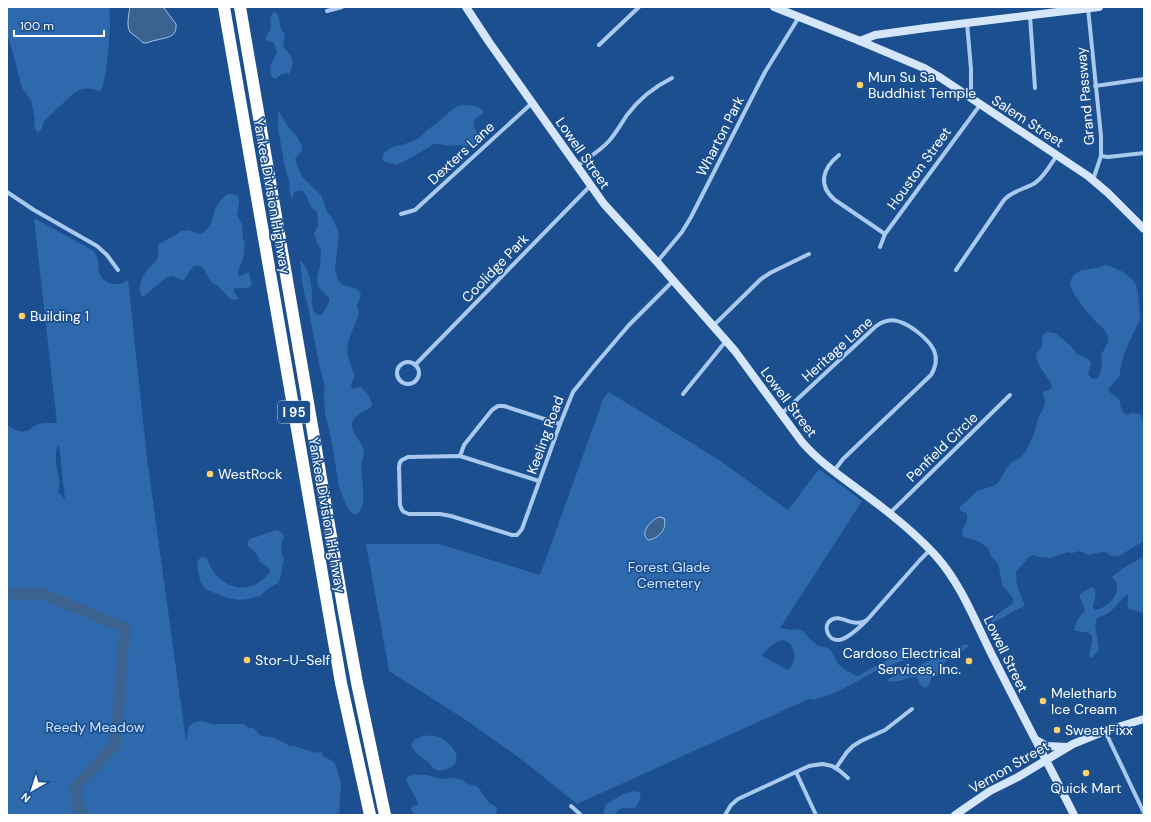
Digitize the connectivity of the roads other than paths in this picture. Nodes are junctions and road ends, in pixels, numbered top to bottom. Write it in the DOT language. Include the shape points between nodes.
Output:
graph roads {
  1 [pos="224,7"];
  2 [pos="240,7"];
  3 [pos="342,7"];
  4 [pos="466,7"];
  5 [pos="639,7"];
  6 [pos="774,7"];
  7 [pos="1099,7"];
  8 [pos="1088,8"];
  9 [pos="328,11"];
  10 [pos="1030,15"];
  11 [pos="799,17"];
  12 [pos="967,23"];
  13 [pos="875,35"];
  14 [pos="860,41"];
  15 [pos="599,45"];
  16 [pos="881,50"];
  17 [pos="672,78"];
  18 [pos="1144,79"];
  19 [pos="1096,86"];
  20 [pos="1035,88"];
  21 [pos="971,98"];
  22 [pos="532,103"];
  23 [pos="980,105"];
  24 [pos="1144,153"];
  25 [pos="839,155"];
  26 [pos="1057,155"];
  27 [pos="1101,156"];
  28 [pos="576,166"];
  29 [pos="1093,180"];
  30 [pos="590,186"];
  31 [pos="7,192"];
  32 [pos="401,214"];
  33 [pos="1144,229"];
  34 [pos="884,234"];
  35 [pos="880,247"];
  36 [pos="809,254"];
  37 [pos="657,262"];
  38 [pos="118,270"];
  39 [pos="956,270"];
  40 [pos="673,280"];
  41 [pos="712,326"];
  42 [pos="726,341"];
  43 [pos="415,365"];
  44 [pos="683,394"];
  45 [pos="1010,395"];
  46 [pos="780,414"];
  47 [pos="560,424"];
  48 [pos="460,456"];
  49 [pos="834,471"];
  50 [pos="539,482"];
  51 [pos="889,514"];
  52 [pos="930,550"];
  53 [pos="867,620"];
  54 [pos="912,709"];
  55 [pos="1144,719"];
  56 [pos="1105,731"];
  57 [pos="1035,739"];
  58 [pos="1068,747"];
  59 [pos="1046,761"];
  60 [pos="836,768"];
  61 [pos="796,772"];
  62 [pos="848,778"];
  63 [pos="571,806"];
  64 [pos="1144,812"];
  65 [pos="370,815"];
  66 [pos="385,815"];
  67 [pos="581,815"];
  68 [pos="725,815"];
  69 [pos="816,815"];
  70 [pos="956,815"];
  71 [pos="1074,815"];
  1 -- 65 [label="highway, Yankee Division Highway / I 95" via="334,646"];
  2 -- 66 [label="highway, Yankee Division Highway / I 95" via="344,612"];
  3 -- 9 [label="street"];
  4 -- 22 [label="main road, Lowell Street"];
  5 -- 15 [label="street"];
  6 -- 11 [label="main road, Salem Street"];
  7 -- 8 [label="main road"];
  8 -- 10 [label="main road"];
  8 -- 19 [label="street, Grand Passway"];
  10 -- 12 [label="main road"];
  10 -- 20 [label="street"];
  11 -- 14 [label="main road, Salem Street"];
  11 -- 37 [label="street, Wharton Park" via="760,81 691,217"];
  12 -- 13 [label="main road"];
  12 -- 21 [label="street"];
  13 -- 14 [label="main road"];
  13 -- 16 [label="main road"];
  14 -- 16 [label="main road, Salem Street"];
  16 -- 21 [label="main road, Salem Street" via="928,70"];
  17 -- 28 [label="street" via="642,98 606,144"];
  18 -- 19 [label="street"];
  19 -- 27 [label="street, Grand Passway"];
  21 -- 23 [label="main road, Salem Street"];
  22 -- 28 [label="main road, Lowell Street"];
  22 -- 32 [label="street, Dexters Lane" via="416,210"];
  23 -- 26 [label="main road, Salem Street"];
  23 -- 34 [label="street, Houston Street"];
  24 -- 27 [label="street"];
  25 -- 34 [label="street" via="829,165 825,174 828,193"];
  26 -- 29 [label="main road, Salem Street"];
  26 -- 39 [label="street" via="1037,182 1004,200"];
  27 -- 29 [label="street, Grand Passway"];
  28 -- 30 [label="main road, Lowell Street"];
  29 -- 33 [label="main road, Salem Street"];
  30 -- 37 [label="main road, Lowell Street"];
  30 -- 43 [label="street, Coolidge Park"];
  31 -- 38 [label="street" via="97,246"];
  34 -- 35 [label="street, Houston Street"];
  36 -- 41 [label="street" via="761,279"];
  37 -- 40 [label="main road, Lowell Street"];
  40 -- 41 [label="main road, Lowell Street"];
  40 -- 47 [label="street, Keeling Road" via="630,325 574,391"];
  41 -- 42 [label="main road, Lowell Street"];
  42 -- 44 [label="street"];
  42 -- 46 [label="main road, Lowell Street"];
  43 -- 43 [label="street" via="408,362 400,366 397,373 401,381 408,384 416,380 419,372"];
  45 -- 51 [label="street, Penfield Circle"];
  46 -- 49 [label="main road, Lowell Street" via="819,460"];
  46 -- 49 [label="street, Heritage Lane" via="882,322 902,322 928,341 936,358 931,375 844,458"];
  47 -- 48 [label="street" via="498,406 464,445"];
  47 -- 50 [label="street, Keeling Road"];
  48 -- 50 [label="street"];
  48 -- 50 [label="street, Keeling Road" via="408,456 402,460 399,466 399,489 403,511 409,514 452,516 510,535 518,534"];
  49 -- 51 [label="main road, Lowell Street"];
  51 -- 52 [label="main road, Lowell Street"];
  52 -- 53 [label="street"];
  52 -- 57 [label="main road, Lowell Street" via="960,590"];
  53 -- 53 [label="street" via="856,623 834,618 828,624 827,632 829,636 841,639"];
  54 -- 60 [label="street" via="885,730 853,746"];
  55 -- 56 [label="main road, Vernon Street"];
  56 -- 58 [label="main road, Vernon Street"];
  56 -- 64 [label="street"];
  57 -- 58 [label="main road" via="1047,746"];
  57 -- 59 [label="main road, Lowell Street"];
  58 -- 59 [label="main road, Vernon Street"];
  59 -- 70 [label="main road, Vernon Street" via="990,791"];
  59 -- 71 [label="main road, Lowell Street"];
  60 -- 61 [label="street" via="824,764"];
  60 -- 62 [label="street"];
  61 -- 68 [label="street" via="738,799"];
  61 -- 69 [label="street"];
  63 -- 67 [label="street"];
}
